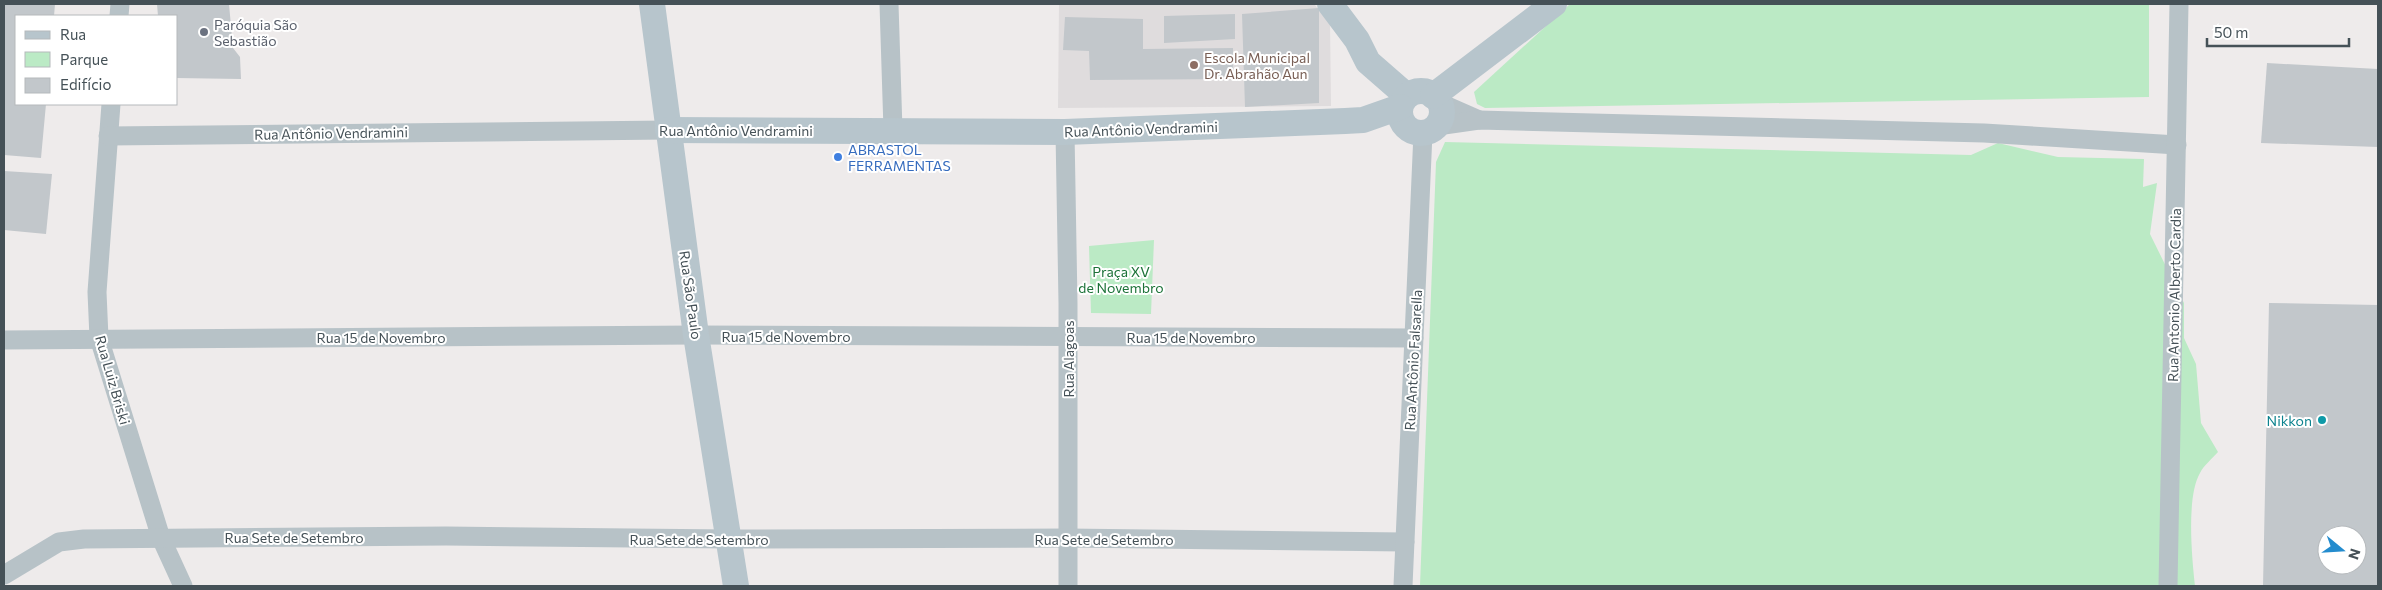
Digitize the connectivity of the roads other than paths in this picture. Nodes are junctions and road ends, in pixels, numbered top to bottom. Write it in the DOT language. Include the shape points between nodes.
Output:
graph roads {
  1 [pos="652,4"];
  2 [pos="889,4"];
  3 [pos="1330,4"];
  4 [pos="1554,4"];
  5 [pos="2180,4"];
  6 [pos="111,105"];
  7 [pos="1421,113"];
  8 [pos="668,130"];
  9 [pos="893,130"];
  10 [pos="1065,132"];
  11 [pos="108,136"];
  12 [pos="2177,145"];
  13 [pos="696,336"];
  14 [pos="1068,337"];
  15 [pos="99,338"];
  16 [pos="1414,338"];
  17 [pos="4,340"];
  18 [pos="161,538"];
  19 [pos="1068,538"];
  20 [pos="730,539"];
  21 [pos="1405,542"];
  22 [pos="4,575"];
  23 [pos="183,586"];
  24 [pos="736,586"];
  25 [pos="1068,586"];
  26 [pos="1402,586"];
  27 [pos="2168,586"];
  1 -- 8 [label="street, Rua São Paulo"];
  2 -- 9 [label="street"];
  3 -- 7 [label="street" via="1357,40 1368,62"];
  4 -- 7 [label="street"];
  5 -- 12 [label="street, Rua Antonio Alberto Cardia"];
  6 -- 11 [label="street, Rua Luiz Briski"];
  7 -- 10 [label="street, Rua Antônio Vendramini" via="1363,120"];
  7 -- 12 [label="street" via="1479,120 1984,133"];
  7 -- 16 [label="street, Rua Antônio Falsarella"];
  8 -- 9 [label="street, Rua Antônio Vendramini"];
  8 -- 11 [label="street, Rua Antônio Vendramini"];
  8 -- 13 [label="street, Rua São Paulo"];
  9 -- 10 [label="street, Rua Antônio Vendramini"];
  10 -- 14 [label="street, Rua Alagoas"];
  11 -- 15 [label="street, Rua Luiz Briski" via="97,292"];
  12 -- 27 [label="street, Rua Antonio Alberto Cardia"];
  13 -- 14 [label="street, Rua 15 de Novembro"];
  13 -- 15 [label="street, Rua 15 de Novembro"];
  13 -- 20 [label="street, Rua São Paulo"];
  14 -- 16 [label="street, Rua 15 de Novembro"];
  14 -- 19 [label="street, Rua Alagoas"];
  15 -- 17 [label="street, Rua 15 de Novembro"];
  15 -- 18 [label="street, Rua Luiz Briski"];
  16 -- 21 [label="street, Rua Antônio Falsarella"];
  18 -- 20 [label="street, Rua Sete de Setembro" via="446,536"];
  18 -- 22 [label="street, Rua Sete de Setembro" via="59,542"];
  18 -- 23 [label="street, Rua Luiz Briski"];
  19 -- 20 [label="street, Rua Sete de Setembro"];
  19 -- 21 [label="street, Rua Sete de Setembro"];
  19 -- 25 [label="street, Rua Alagoas"];
  20 -- 24 [label="street, Rua São Paulo"];
  21 -- 26 [label="street, Rua Antônio Falsarella"];
}
